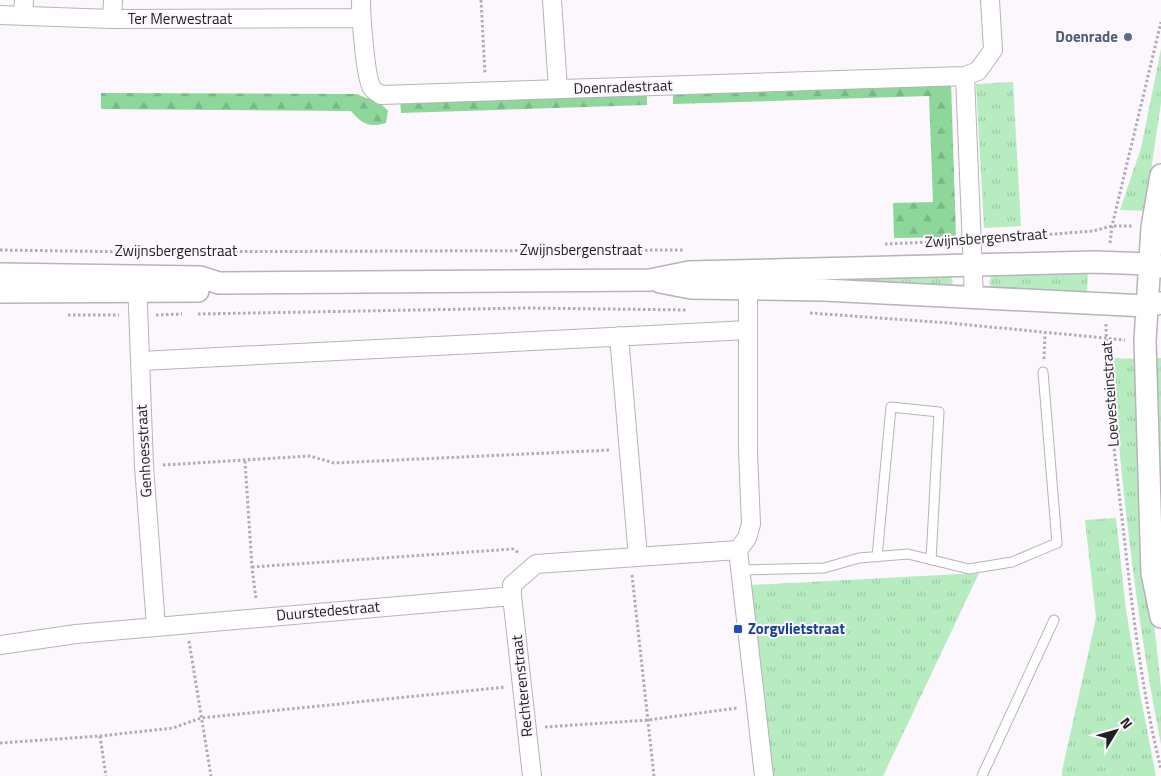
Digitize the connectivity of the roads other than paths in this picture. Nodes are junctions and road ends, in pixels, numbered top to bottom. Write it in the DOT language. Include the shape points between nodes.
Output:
graph roads {
  1 [pos="113,0"];
  2 [pos="552,0"];
  3 [pos="990,0"];
  4 [pos="23,8"];
  5 [pos="361,9"];
  6 [pos="0,15"];
  7 [pos="112,18"];
  8 [pos="965,76"];
  9 [pos="558,88"];
  10 [pos="1161,175"];
  11 [pos="973,265"];
  12 [pos="1155,266"];
  13 [pos="0,274"];
  14 [pos="748,280"];
  15 [pos="137,284"];
  16 [pos="0,292"];
  17 [pos="974,298"];
  18 [pos="1154,304"];
  19 [pos="748,330"];
  20 [pos="619,336"];
  21 [pos="141,361"];
  22 [pos="1043,372"];
  23 [pos="738,550"];
  24 [pos="877,556"];
  25 [pos="634,557"];
  26 [pos="931,560"];
  27 [pos="741,570"];
  28 [pos="512,596"];
  29 [pos="1161,617"];
  30 [pos="1054,620"];
  31 [pos="156,626"];
  32 [pos="0,645"];
  33 [pos="532,776"];
  34 [pos="764,776"];
  35 [pos="983,776"];
  1 -- 7 [label="street"];
  2 -- 9 [label="street"];
  3 -- 8 [label="street" via="992,50 978,71"];
  4 -- 6 [label="street, Ter Merwestraat"];
  4 -- 7 [label="street, Ter Merwestraat"];
  5 -- 7 [label="street, Ter Merwestraat"];
  5 -- 9 [label="street, Doenradestraat" via="368,78 372,88 381,95"];
  8 -- 9 [label="street, Doenradestraat"];
  8 -- 11 [label="street"];
  10 -- 12 [label="street" via="1152,226"];
  11 -- 12 [label="street, Zwijnsbergenstraat" via="1109,262"];
  11 -- 14 [label="street, Zwijnsbergenstraat"];
  11 -- 17 [label="street"];
  12 -- 18 [label="street"];
  13 -- 15 [label="street, Zwijnsbergenstraat"];
  14 -- 15 [label="street, Zwijnsbergenstraat" via="689,272 650,280 219,283 200,277"];
  14 -- 17 [label="street, Zwijnsbergenstraat" via="824,290"];
  14 -- 19 [label="street"];
  15 -- 16 [label="street, Zwijnsbergenstraat"];
  15 -- 21 [label="street, Genhoesstraat"];
  17 -- 18 [label="street, Zwijnsbergenstraat"];
  18 -- 29 [label="street" via="1145,340 1152,574"];
  19 -- 20 [label="street"];
  19 -- 23 [label="street" via="751,524"];
  20 -- 21 [label="street"];
  20 -- 25 [label="street"];
  21 -- 31 [label="street, Genhoesstraat" via="144,466"];
  22 -- 26 [label="lane" via="1057,543 1012,562 969,569"];
  23 -- 25 [label="street"];
  23 -- 27 [label="street"];
  24 -- 26 [label="lane" via="908,554"];
  24 -- 26 [label="lane" via="891,407 939,412"];
  24 -- 27 [label="lane" via="824,568"];
  25 -- 28 [label="street" via="536,564 512,585"];
  27 -- 34 [label="street"];
  28 -- 31 [label="street, Duurstedestraat"];
  28 -- 33 [label="street, Rechterenstraat"];
  30 -- 35 [label="lane"];
  31 -- 32 [label="street, Duurstedestraat"];
}
